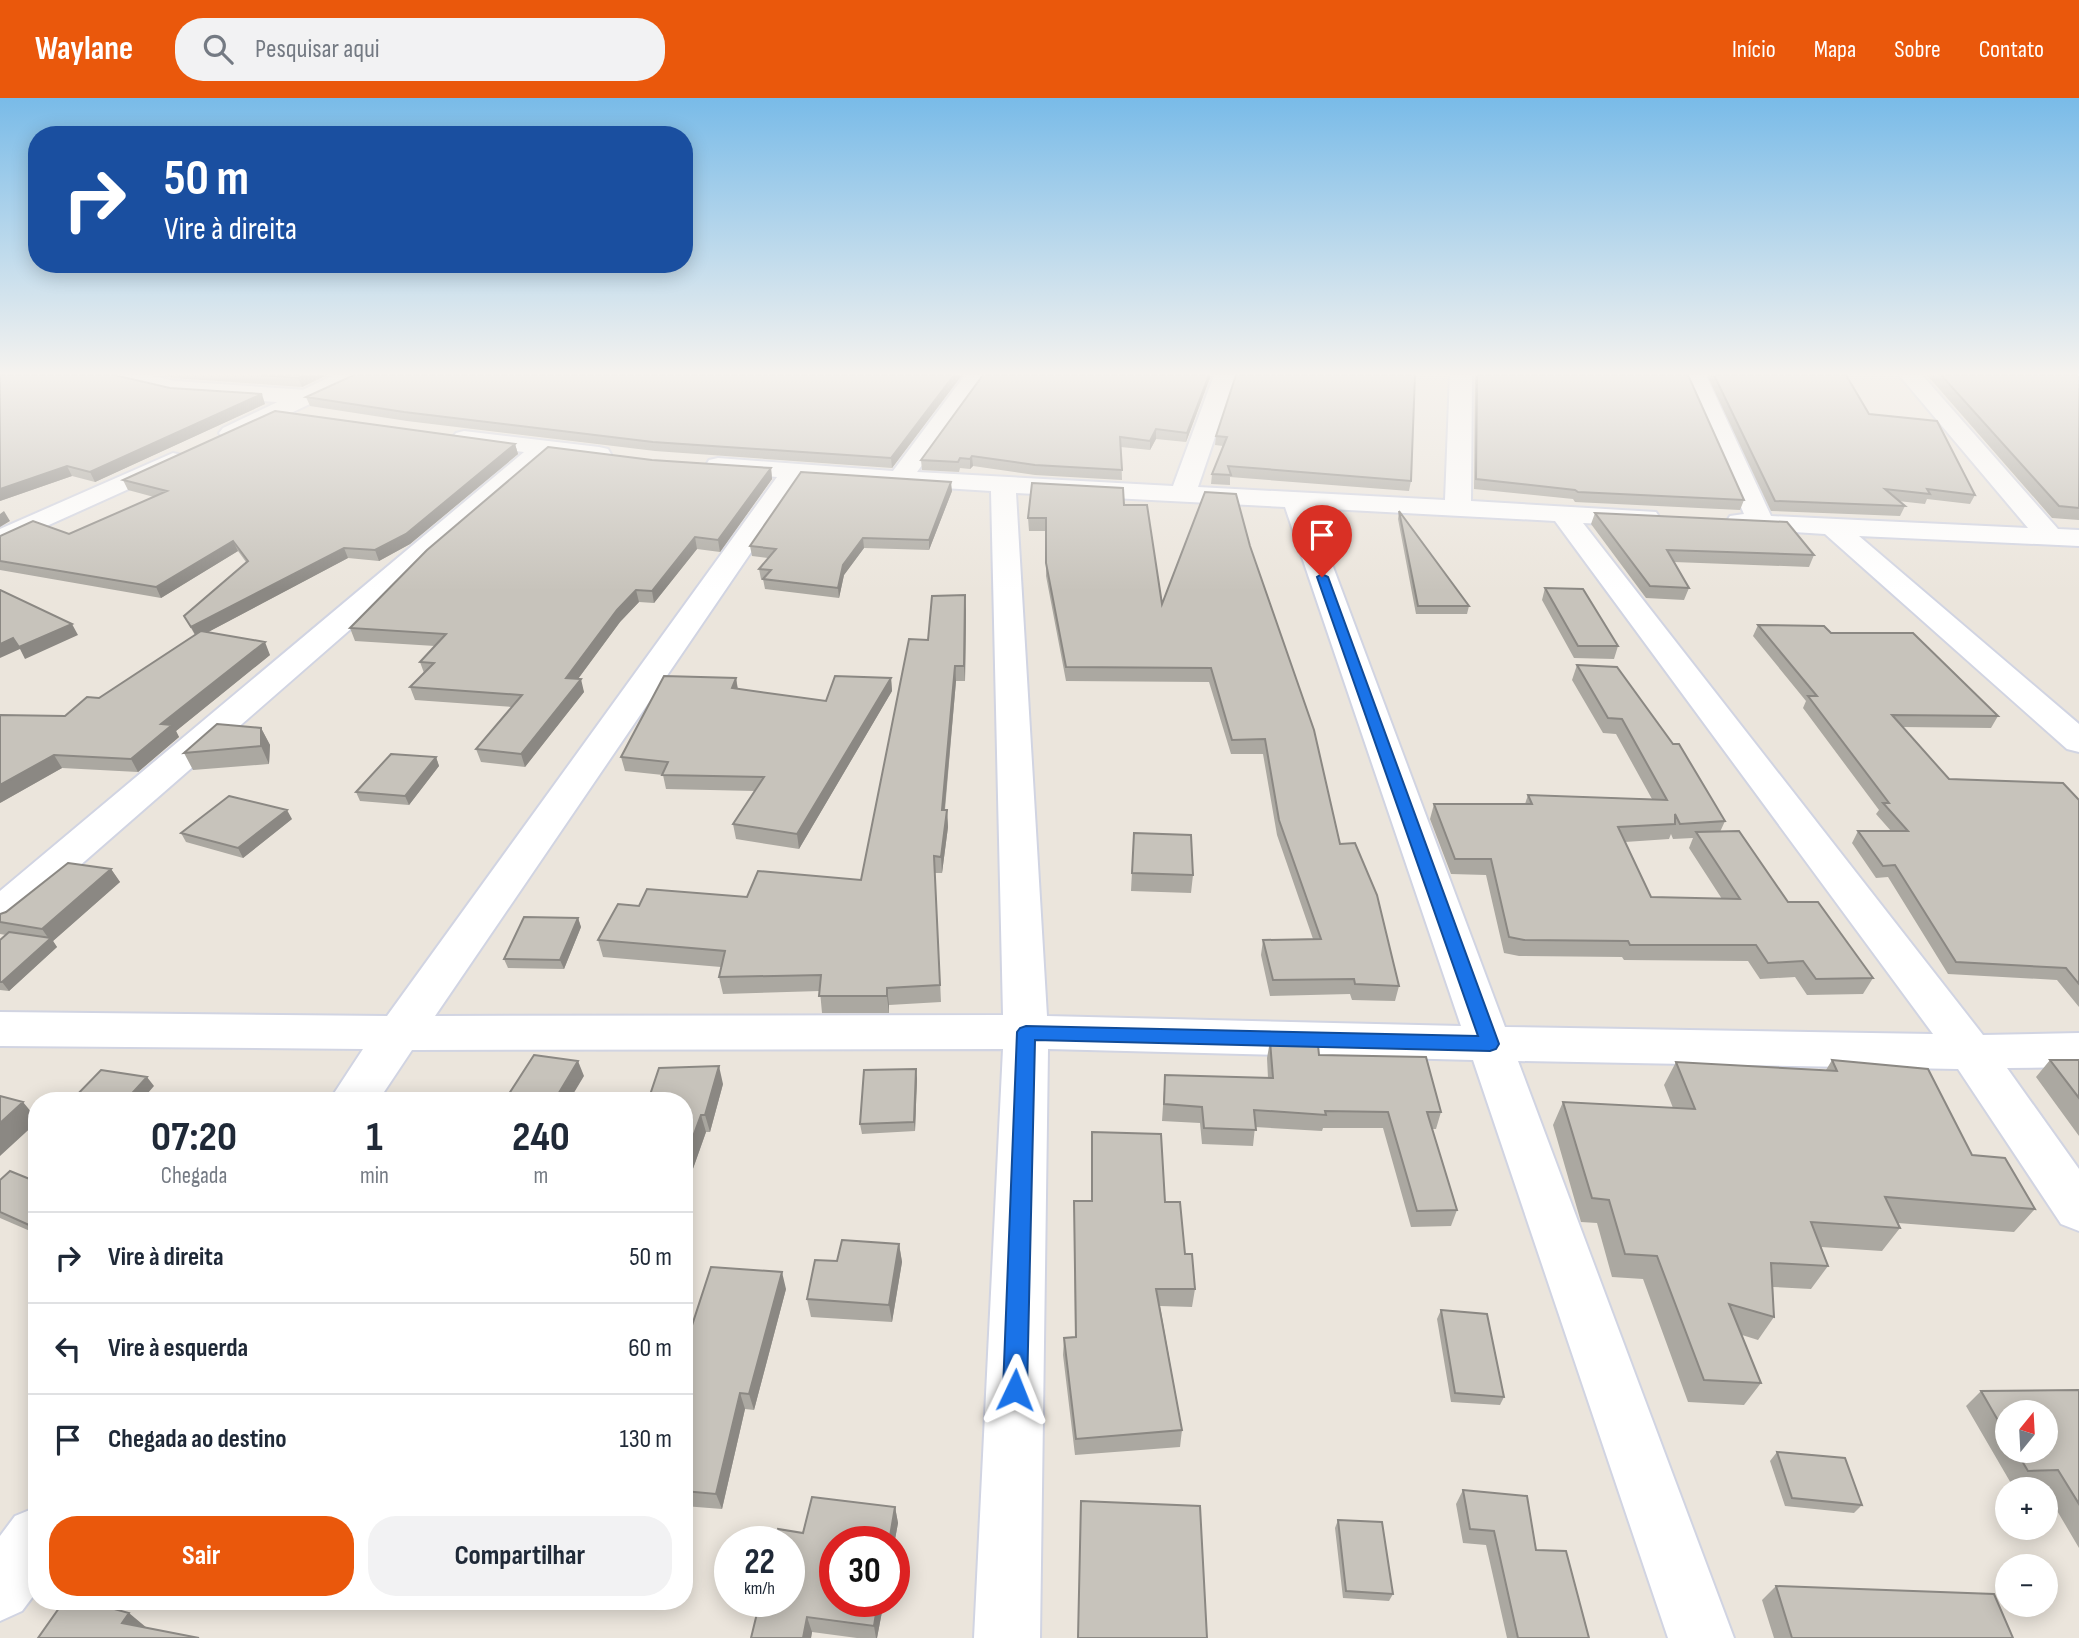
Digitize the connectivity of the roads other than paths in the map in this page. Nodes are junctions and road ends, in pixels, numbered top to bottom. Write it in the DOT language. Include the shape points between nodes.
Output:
graph roads {
  1 [pos="534,447"];
  2 [pos="923,447"];
  3 [pos="1200,447"];
  4 [pos="1459,447"];
  5 [pos="1727,447"];
  6 [pos="1972,447"];
  7 [pos="544,448"];
  8 [pos="189,452"];
  9 [pos="618,456"];
  10 [pos="697,464"];
  11 [pos="794,471"];
  12 [pos="900,479"];
  13 [pos="1003,483"];
  14 [pos="1183,493"];
  15 [pos="1294,499"];
  16 [pos="1458,508"];
  17 [pos="1563,514"];
  18 [pos="1669,519"];
  19 [pos="1721,521"];
  20 [pos="1761,523"];
  21 [pos="1833,527"];
  22 [pos="2049,535"];
  23 [pos="2079,538"];
  24 [pos="0,539"];
  25 [pos="2079,743"];
  26 [pos="0,913"];
  27 [pos="0,1029"];
  28 [pos="1026,1032"];
  29 [pos="401,1033"];
  30 [pos="1490,1044"];
  31 [pos="2079,1050"];
  32 [pos="1971,1052"];
  33 [pos="358,1092"];
  34 [pos="2079,1209"];
  35 [pos="28,1550"];
  36 [pos="0,1589"];
  37 [pos="1007,1638"];
  38 [pos="1701,1638"];
  1 -- 7 [label="street"];
  2 -- 12 [label="street"];
  3 -- 14 [label="street"];
  4 -- 16 [label="street"];
  5 -- 20 [label="street"];
  6 -- 22 [label="street"];
  7 -- 9 [label="street"];
  7 -- 26 [label="street"];
  8 -- 24 [label="street"];
  10 -- 11 [label="street"];
  11 -- 12 [label="street"];
  11 -- 29 [label="street"];
  12 -- 13 [label="street"];
  13 -- 14 [label="street"];
  13 -- 28 [label="street"];
  14 -- 15 [label="street"];
  15 -- 16 [label="street"];
  15 -- 30 [label="street"];
  16 -- 17 [label="street"];
  17 -- 18 [label="street"];
  17 -- 32 [label="street"];
  19 -- 20 [label="street"];
  20 -- 21 [label="street"];
  21 -- 22 [label="street"];
  21 -- 25 [label="street"];
  22 -- 23 [label="street"];
  27 -- 29 [label="street"];
  28 -- 29 [label="street"];
  28 -- 30 [label="street"];
  28 -- 37 [label="street"];
  29 -- 33 [label="street"];
  30 -- 32 [label="street"];
  30 -- 38 [label="street"];
  31 -- 32 [label="street"];
  32 -- 34 [label="street"];
  35 -- 36 [label="street"];
}
